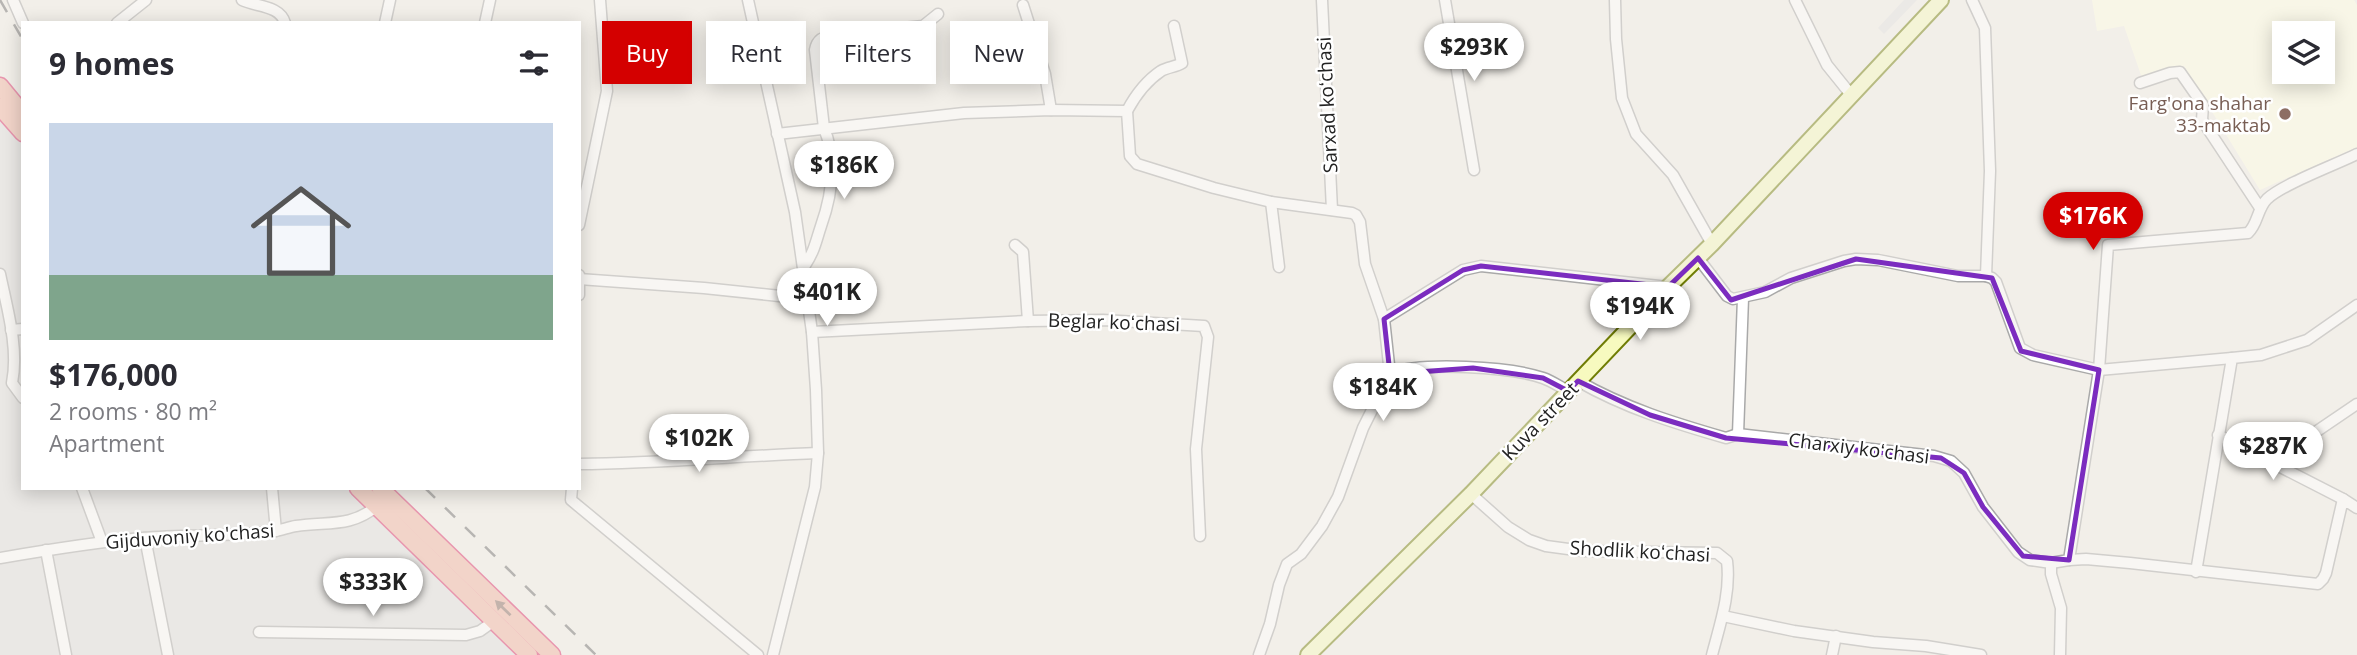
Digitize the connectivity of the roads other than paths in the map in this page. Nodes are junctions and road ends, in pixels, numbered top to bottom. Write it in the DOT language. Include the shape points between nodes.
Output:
graph roads {
  1 [pos="13,0"];
  2 [pos="146,0"];
  3 [pos="242,0"];
  4 [pos="390,0"];
  5 [pos="490,0"];
  6 [pos="600,0"];
  7 [pos="748,0"];
  8 [pos="1322,0"];
  9 [pos="1445,0"];
  10 [pos="1615,0"];
  11 [pos="1795,0"];
  12 [pos="1941,0"];
  13 [pos="1972,0"];
  14 [pos="1023,5"];
  15 [pos="938,14"];
  16 [pos="22,21"];
  17 [pos="120,21"];
  18 [pos="285,21"];
  19 [pos="385,21"];
  20 [pos="485,21"];
  21 [pos="1174,26"];
  22 [pos="2140,83"];
  23 [pos="0,86"];
  24 [pos="1852,96"];
  25 [pos="0,108"];
  26 [pos="1051,110"];
  27 [pos="1127,111"];
  28 [pos="21,112"];
  29 [pos="824,128"];
  30 [pos="21,131"];
  31 [pos="777,134"];
  32 [pos="2357,154"];
  33 [pos="1474,170"];
  34 [pos="1271,202"];
  35 [pos="2260,208"];
  36 [pos="1332,210"];
  37 [pos="581,215"];
  38 [pos="1712,244"];
  39 [pos="1015,245"];
  40 [pos="1698,258"];
  41 [pos="804,267"];
  42 [pos="1279,267"];
  43 [pos="0,274"];
  44 [pos="1986,276"];
  45 [pos="581,278"];
  46 [pos="1668,287"];
  47 [pos="1743,298"];
  48 [pos="808,299"];
  49 [pos="2357,305"];
  50 [pos="1384,319"];
  51 [pos="1028,320"];
  52 [pos="21,329"];
  53 [pos="11,330"];
  54 [pos="812,332"];
  55 [pos="2232,358"];
  56 [pos="2099,370"];
  57 [pos="1390,374"];
  58 [pos="1573,386"];
  59 [pos="21,394"];
  60 [pos="2357,404"];
  61 [pos="1738,435"];
  62 [pos="2218,435"];
  63 [pos="818,453"];
  64 [pos="2270,463"];
  65 [pos="581,464"];
  66 [pos="83,490"];
  67 [pos="272,490"];
  68 [pos="360,490"];
  69 [pos="382,490"];
  70 [pos="572,490"];
  71 [pos="1471,494"];
  72 [pos="2343,499"];
  73 [pos="377,506"];
  74 [pos="2357,508"];
  75 [pos="276,531"];
  76 [pos="1200,536"];
  77 [pos="145,538"];
  78 [pos="102,542"];
  79 [pos="46,550"];
  80 [pos="0,558"];
  81 [pos="2069,560"];
  82 [pos="2051,563"];
  83 [pos="2196,572"];
  84 [pos="1723,616"];
  85 [pos="494,621"];
  86 [pos="259,632"];
  87 [pos="1836,636"];
  88 [pos="66,655"];
  89 [pos="168,655"];
  90 [pos="529,655"];
  91 [pos="552,655"];
  92 [pos="758,655"];
  93 [pos="773,655"];
  94 [pos="1259,655"];
  95 [pos="1308,655"];
  96 [pos="1712,655"];
  97 [pos="1832,655"];
  98 [pos="1981,655"];
  99 [pos="2060,655"];
  1 -- 16 [label="street"];
  2 -- 17 [label="street"];
  3 -- 18 [label="street" via="278,11"];
  4 -- 19 [label="street"];
  5 -- 20 [label="street"];
  6 -- 37 [label="street" via="607,91"];
  7 -- 31 [label="street"];
  8 -- 36 [label="street, Sarxad koʻchasi"];
  9 -- 33 [label="street"];
  10 -- 38 [label="street" via="1622,98 1636,134 1673,175"];
  11 -- 24 [label="street" via="1828,65"];
  12 -- 24 [label="main road, Kuva street"];
  13 -- 44 [label="street" via="1984,28 1990,171"];
  14 -- 26 [label="street"];
  15 -- 29 [label="street" via="923,26 833,35 818,41 815,50"];
  21 -- 27 [label="street" via="1182,63 1162,70 1134,97"];
  22 -- 35 [label="street" via="2170,73 2183,74 2203,105 2202,120"];
  23 -- 28 [label="highway"];
  24 -- 38 [label="main road, Kuva street"];
  25 -- 30 [label="highway"];
  26 -- 27 [label="street"];
  26 -- 29 [label="street" via="964,113"];
  27 -- 34 [label="street" via="1133,162"];
  29 -- 31 [label="street"];
  29 -- 41 [label="street" via="831,190 815,251"];
  31 -- 41 [label="street"];
  32 -- 35 [label="street" via="2273,194"];
  34 -- 36 [label="street"];
  34 -- 42 [label="street"];
  35 -- 56 [label="street" via="2248,233 2108,245"];
  36 -- 50 [label="street" via="1359,219 1365,264"];
  38 -- 40 [label="main road, Kuva street"];
  39 -- 51 [label="street" via="1023,252"];
  40 -- 46 [label="main road, Kuva street"];
  40 -- 47 [label="street" via="1727,296"];
  41 -- 48 [label="street"];
  43 -- 53 [label="street"];
  44 -- 47 [label="street" via="1958,276 1856,259"];
  44 -- 56 [label="street" via="1996,282 2022,351"];
  45 -- 48 [label="street"];
  46 -- 50 [label="street" via="1472,267"];
  46 -- 58 [label="main road, Kuva street"];
  47 -- 61 [label="street"];
  48 -- 54 [label="street"];
  49 -- 55 [label="street" via="2306,340 2260,355"];
  50 -- 57 [label="street"];
  51 -- 54 [label="street, Beglar koʻchasi"];
  51 -- 76 [label="street, Beglar koʻchasi" via="1207,328 1196,449"];
  52 -- 53 [label="street"];
  53 -- 59 [label="street" via="12,383"];
  54 -- 63 [label="street"];
  55 -- 56 [label="street"];
  55 -- 62 [label="street"];
  56 -- 81 [label="street"];
  57 -- 58 [label="street, Charxiy koʻchasi" via="1472,368"];
  57 -- 94 [label="street" via="1363,428 1338,497 1301,554 1287,564"];
  58 -- 61 [label="street, Charxiy koʻchasi" via="1726,438"];
  58 -- 71 [label="main road, Kuva street"];
  60 -- 64 [label="street"];
  61 -- 82 [label="street, Charxiy koʻchasi" via="1951,461 2018,552 2030,560"];
  62 -- 64 [label="street"];
  62 -- 83 [label="street"];
  63 -- 65 [label="street"];
  63 -- 93 [label="street" via="815,487"];
  64 -- 72 [label="street"];
  66 -- 78 [label="street"];
  67 -- 75 [label="street"];
  68 -- 73 [label="highway"];
  91 -- 69 [label="highway, one-way"];
  70 -- 92 [label="street" via="571,500"];
  71 -- 84 [label="street, Shodlik koʻchasi" via="1508,527 1546,546 1717,553 1727,561 1729,575"];
  71 -- 95 [label="main road, Kuva street"];
  72 -- 74 [label="street"];
  72 -- 83 [label="street" via="2326,573 2318,584"];
  73 -- 75 [label="street, Gijduvoniy ko'chasi" via="352,521"];
  73 -- 85 [label="highway"];
  75 -- 77 [label="street, Gijduvoniy ko'chasi"];
  77 -- 78 [label="street, Gijduvoniy ko'chasi"];
  77 -- 89 [label="street"];
  78 -- 79 [label="street, Gijduvoniy ko'chasi"];
  79 -- 80 [label="street, Gijduvoniy ko'chasi"];
  79 -- 88 [label="street"];
  81 -- 82 [label="street"];
  81 -- 83 [label="street"];
  82 -- 99 [label="street" via="2061,608"];
  84 -- 87 [label="street"];
  84 -- 96 [label="street, Shodlik koʻchasi"];
  85 -- 86 [label="street" via="466,635"];
  85 -- 90 [label="highway"];
  87 -- 97 [label="street"];
  87 -- 98 [label="street"];
}
